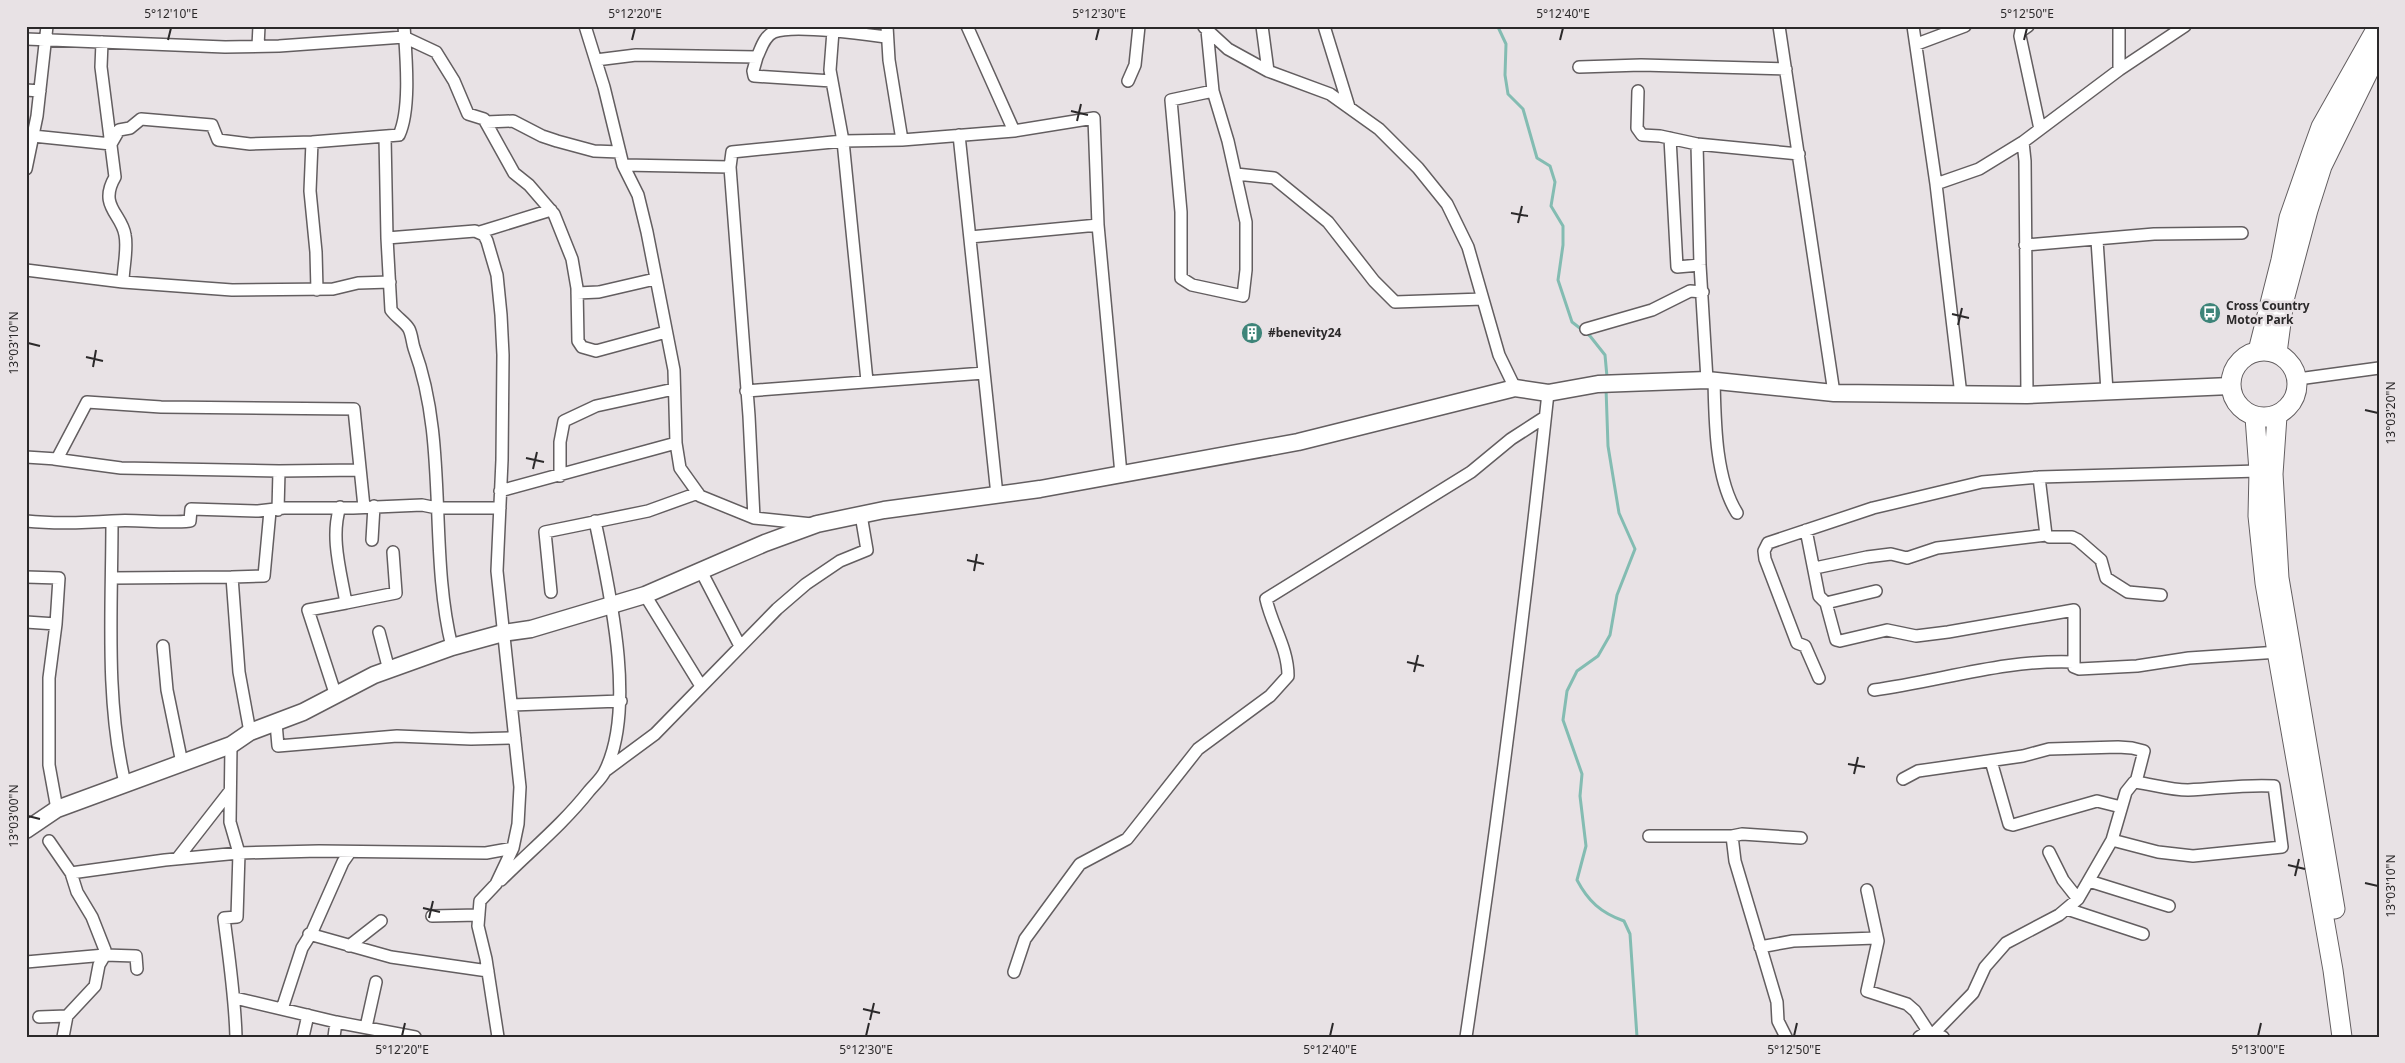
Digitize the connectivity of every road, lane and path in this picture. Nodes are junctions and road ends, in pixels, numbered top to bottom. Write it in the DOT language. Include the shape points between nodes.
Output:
graph roads {
  1 [pos="47,26"];
  2 [pos="260,26"];
  3 [pos="585,26"];
  4 [pos="967,26"];
  5 [pos="1139,26"];
  6 [pos="1262,26"];
  7 [pos="1324,26"];
  8 [pos="1779,26"];
  9 [pos="1913,26"];
  10 [pos="1965,26"];
  11 [pos="2028,26"];
  12 [pos="2119,26"];
  13 [pos="2185,26"];
  14 [pos="2378,26"];
  15 [pos="794,28"];
  16 [pos="1204,28"];
  17 [pos="833,31"];
  18 [pos="887,31"];
  19 [pos="404,32"];
  20 [pos="26,39"];
  21 [pos="46,41"];
  22 [pos="102,42"];
  23 [pos="1917,44"];
  24 [pos="258,46"];
  25 [pos="2379,50"];
  26 [pos="757,58"];
  27 [pos="596,60"];
  28 [pos="1579,67"];
  29 [pos="1786,68"];
  30 [pos="2119,70"];
  31 [pos="1268,71"];
  32 [pos="832,81"];
  33 [pos="1128,81"];
  34 [pos="26,90"];
  35 [pos="40,91"];
  36 [pos="1213,91"];
  37 [pos="1638,91"];
  38 [pos="1349,107"];
  39 [pos="486,122"];
  40 [pos="2040,129"];
  41 [pos="1014,131"];
  42 [pos="33,136"];
  43 [pos="959,136"];
  44 [pos="385,137"];
  45 [pos="1670,138"];
  46 [pos="902,140"];
  47 [pos="843,141"];
  48 [pos="312,142"];
  49 [pos="2023,142"];
  50 [pos="111,144"];
  51 [pos="1697,144"];
  52 [pos="620,152"];
  53 [pos="1799,154"];
  54 [pos="623,165"];
  55 [pos="730,167"];
  56 [pos="26,169"];
  57 [pos="1236,174"];
  58 [pos="1936,184"];
  59 [pos="551,210"];
  60 [pos="1098,224"];
  61 [pos="480,232"];
  62 [pos="2242,233"];
  63 [pos="970,237"];
  64 [pos="387,238"];
  65 [pos="2097,240"];
  66 [pos="2024,245"];
  67 [pos="1700,265"];
  68 [pos="26,270"];
  69 [pos="656,279"];
  70 [pos="122,282"];
  71 [pos="390,282"];
  72 [pos="317,290"];
  73 [pos="1703,292"];
  74 [pos="577,293"];
  75 [pos="1483,299"];
  76 [pos="1586,329"];
  77 [pos="666,332"];
  78 [pos="2258,351"];
  79 [pos="2277,353"];
  80 [pos="2379,368"];
  81 [pos="984,373"];
  82 [pos="2298,379"];
  83 [pos="1710,380"];
  84 [pos="867,381"];
  85 [pos="2230,386"];
  86 [pos="1515,388"];
  87 [pos="674,390"];
  88 [pos="746,391"];
  89 [pos="2107,391"];
  90 [pos="1548,393"];
  91 [pos="1834,393"];
  92 [pos="1961,395"];
  93 [pos="2027,395"];
  94 [pos="2277,416"];
  95 [pos="1545,417"];
  96 [pos="2255,417"];
  97 [pos="676,443"];
  98 [pos="26,457"];
  99 [pos="54,459"];
  100 [pos="360,470"];
  101 [pos="279,471"];
  102 [pos="2259,471"];
  103 [pos="1121,474"];
  104 [pos="560,476"];
  105 [pos="2039,477"];
  106 [pos="500,491"];
  107 [pos="698,493"];
  108 [pos="997,495"];
  109 [pos="340,507"];
  110 [pos="369,507"];
  111 [pos="437,508"];
  112 [pos="500,508"];
  113 [pos="274,510"];
  114 [pos="1737,513"];
  115 [pos="861,515"];
  116 [pos="754,518"];
  117 [pos="26,521"];
  118 [pos="112,521"];
  119 [pos="595,521"];
  120 [pos="817,524"];
  121 [pos="1806,530"];
  122 [pos="2046,535"];
  123 [pos="372,540"];
  124 [pos="393,552"];
  125 [pos="1815,568"];
  126 [pos="701,571"];
  127 [pos="26,577"];
  128 [pos="232,577"];
  129 [pos="112,578"];
  130 [pos="1876,591"];
  131 [pos="551,592"];
  132 [pos="645,595"];
  133 [pos="2161,595"];
  134 [pos="346,603"];
  135 [pos="1826,603"];
  136 [pos="613,606"];
  137 [pos="26,622"];
  138 [pos="56,624"];
  139 [pos="379,632"];
  140 [pos="503,633"];
  141 [pos="163,646"];
  142 [pos="740,646"];
  143 [pos="452,648"];
  144 [pos="2279,652"];
  145 [pos="2074,662"];
  146 [pos="389,670"];
  147 [pos="1819,678"];
  148 [pos="701,686"];
  149 [pos="1874,690"];
  150 [pos="336,696"];
  151 [pos="621,701"];
  152 [pos="512,705"];
  153 [pos="276,723"];
  154 [pos="250,732"];
  155 [pos="515,738"];
  156 [pos="231,745"];
  157 [pos="1992,761"];
  158 [pos="182,763"];
  159 [pos="605,771"];
  160 [pos="1903,779"];
  161 [pos="2136,782"];
  162 [pos="125,783"];
  163 [pos="230,791"];
  164 [pos="2121,807"];
  165 [pos="57,809"];
  166 [pos="28,826"];
  167 [pos="1649,836"];
  168 [pos="1732,836"];
  169 [pos="1801,838"];
  170 [pos="2112,840"];
  171 [pos="49,841"];
  172 [pos="513,848"];
  173 [pos="350,852"];
  174 [pos="2050,852"];
  175 [pos="239,853"];
  176 [pos="177,859"];
  177 [pos="70,873"];
  178 [pos="2089,881"];
  179 [pos="496,884"];
  180 [pos="1867,890"];
  181 [pos="2078,899"];
  182 [pos="2169,906"];
  183 [pos="2067,909"];
  184 [pos="479,915"];
  185 [pos="432,916"];
  186 [pos="381,921"];
  187 [pos="309,934"];
  188 [pos="2143,934"];
  189 [pos="1876,938"];
  190 [pos="349,946"];
  191 [pos="1760,947"];
  192 [pos="105,955"];
  193 [pos="27,961"];
  194 [pos="137,970"];
  195 [pos="488,971"];
  196 [pos="1014,972"];
  197 [pos="376,982"];
  198 [pos="235,998"];
  199 [pos="282,1009"];
  200 [pos="308,1015"];
  201 [pos="67,1016"];
  202 [pos="39,1017"];
  203 [pos="336,1022"];
  204 [pos="362,1030"];
  205 [pos="1931,1034"];
  206 [pos="63,1037"];
  207 [pos="236,1037"];
  208 [pos="303,1037"];
  209 [pos="334,1037"];
  210 [pos="414,1037"];
  211 [pos="498,1037"];
  212 [pos="1466,1037"];
  213 [pos="1786,1037"];
  214 [pos="2342,1037"];
  215 [pos="2353,1037"];
  1 -- 21 [label="street"];
  2 -- 24 [label="street"];
  3 -- 27 [label="street"];
  4 -- 41 [label="street"];
  5 -- 33 [label="street" via="1135,65"];
  6 -- 31 [label="street"];
  7 -- 38 [label="street"];
  8 -- 29 [label="street"];
  9 -- 23 [label="street"];
  10 -- 23 [label="street"];
  11 -- 40 [label="street" via="2020,36"];
  12 -- 30 [label="street"];
  13 -- 30 [label="street"];
  14 -- 78 [label="main road" via="2321,127 2289,218"];
  15 -- 17 [label="street"];
  15 -- 26 [label="street" via="773,32 766,38"];
  16 -- 31 [label="street" via="1228,49"];
  16 -- 36 [label="street"];
  17 -- 18 [label="street"];
  17 -- 32 [label="street"];
  18 -- 46 [label="street"];
  19 -- 24 [label="street"];
  19 -- 39 [label="street" via="436,52 454,81 468,114"];
  19 -- 44 [label="street" via="404,124 399,134"];
  20 -- 21 [label="street"];
  21 -- 22 [label="street"];
  21 -- 35 [label="street"];
  22 -- 24 [label="street"];
  22 -- 50 [label="street" via="101,67"];
  23 -- 58 [label="street"];
  25 -- 79 [label="main road" via="2322,166 2284,300"];
  26 -- 27 [label="street" via="636,55"];
  26 -- 32 [label="street" via="754,76"];
  27 -- 52 [label="street"];
  28 -- 29 [label="street"];
  29 -- 53 [label="street"];
  30 -- 40 [label="street"];
  31 -- 38 [label="street" via="1330,94"];
  32 -- 47 [label="street"];
  34 -- 35 [label="street"];
  35 -- 42 [label="street"];
  36 -- 57 [label="street"];
  36 -- 57 [label="street" via="1171,100 1181,212 1181,278 1192,285 1243,296 1246,222"];
  37 -- 45 [label="street" via="1640,133"];
  38 -- 75 [label="street" via="1379,129 1418,168 1447,204 1468,247"];
  39 -- 52 [label="street" via="513,121 557,141 594,151"];
  39 -- 59 [label="street" via="514,173"];
  40 -- 49 [label="street"];
  41 -- 43 [label="street"];
  41 -- 60 [label="street" via="1094,118"];
  42 -- 50 [label="street"];
  42 -- 56 [label="street"];
  43 -- 46 [label="street"];
  43 -- 63 [label="street"];
  44 -- 48 [label="street"];
  44 -- 64 [label="street"];
  45 -- 51 [label="street"];
  45 -- 67 [label="street" via="1677,267"];
  46 -- 47 [label="street"];
  47 -- 55 [label="street" via="732,152"];
  47 -- 84 [label="street"];
  48 -- 50 [label="street" via="218,140 212,125 141,119 130,128 119,130"];
  48 -- 72 [label="street" via="310,191"];
  49 -- 58 [label="street" via="1979,169"];
  49 -- 66 [label="street"];
  50 -- 70 [label="street" via="114,178 110,185 110,206 125,234"];
  51 -- 53 [label="street"];
  51 -- 67 [label="street"];
  52 -- 54 [label="street"];
  53 -- 91 [label="street"];
  54 -- 55 [label="street"];
  54 -- 69 [label="street" via="638,195"];
  55 -- 88 [label="street"];
  57 -- 75 [label="street" via="1274,178 1328,222 1374,281 1395,302"];
  58 -- 92 [label="street"];
  59 -- 61 [label="street"];
  59 -- 74 [label="street" via="572,260"];
  60 -- 63 [label="street"];
  60 -- 103 [label="street"];
  61 -- 64 [label="street"];
  61 -- 106 [label="street" via="488,241 497,275 501,315"];
  62 -- 65 [label="street" via="2154,234"];
  63 -- 81 [label="street"];
  64 -- 71 [label="street"];
  65 -- 66 [label="street"];
  65 -- 89 [label="street"];
  66 -- 93 [label="street"];
  67 -- 73 [label="street"];
  68 -- 70 [label="street"];
  69 -- 74 [label="street" via="599,292"];
  69 -- 77 [label="street"];
  70 -- 72 [label="street" via="232,290"];
  71 -- 72 [label="street"];
  71 -- 111 [label="street" via="391,310 408,328 421,364 434,455"];
  73 -- 76 [label="street" via="1690,292 1652,310"];
  73 -- 83 [label="street"];
  74 -- 77 [label="street" via="578,341 586,350 596,351"];
  75 -- 86 [label="street" via="1499,355"];
  77 -- 87 [label="street" via="674,370"];
  78 -- 79 [label="main road"];
  78 -- 85 [label="main road" via="2243,358 2233,370"];
  79 -- 82 [label="main road" via="2290,363"];
  80 -- 82 [label="street"];
  81 -- 84 [label="street"];
  81 -- 108 [label="street"];
  82 -- 94 [label="main road" via="2294,401"];
  83 -- 90 [label="street" via="1598,384"];
  83 -- 91 [label="street"];
  83 -- 114 [label="street" via="1715,442 1731,503"];
  84 -- 88 [label="street"];
  85 -- 89 [label="street"];
  85 -- 96 [label="main road" via="2234,400"];
  86 -- 90 [label="street"];
  86 -- 103 [label="street" via="1334,434"];
  87 -- 97 [label="street"];
  87 -- 104 [label="street" via="596,406 564,422 560,442"];
  88 -- 116 [label="street"];
  89 -- 93 [label="street"];
  90 -- 95 [label="street"];
  91 -- 92 [label="street"];
  92 -- 93 [label="street"];
  94 -- 96 [label="main road"];
  94 -- 215 [label="main road" via="2273,474 2279,578 2329,866"];
  95 -- 196 [label="street" via="1511,439 1471,472 1266,599 1288,658 1288,676 1270,696 1198,749 1127,839 1080,864 1025,939"];
  95 -- 212 [label="street" via="1493,854"];
  96 -- 102 [label="main road"];
  97 -- 104 [label="street"];
  97 -- 107 [label="street" via="680,468"];
  98 -- 99 [label="street"];
  99 -- 100 [label="street" via="57,459 87,402 161,407 354,409"];
  99 -- 101 [label="street" via="120,468"];
  100 -- 101 [label="street"];
  100 -- 110 [label="street"];
  101 -- 113 [label="street"];
  102 -- 105 [label="street"];
  102 -- 144 [label="main road" via="2258,516 2265,583"];
  103 -- 108 [label="street"];
  104 -- 106 [label="street"];
  105 -- 121 [label="street" via="1982,482 1873,508"];
  105 -- 122 [label="street"];
  106 -- 112 [label="street"];
  107 -- 116 [label="street"];
  107 -- 119 [label="street" via="648,511"];
  108 -- 115 [label="street"];
  109 -- 110 [label="street"];
  109 -- 113 [label="street"];
  109 -- 134 [label="street" via="336,518 336,547"];
  110 -- 111 [label="street" via="422,505"];
  110 -- 123 [label="street"];
  111 -- 112 [label="street"];
  111 -- 143 [label="street"];
  112 -- 140 [label="street" via="497,571"];
  113 -- 118 [label="street" via="191,509 190,520 181,522"];
  113 -- 128 [label="street" via="264,576"];
  115 -- 120 [label="street"];
  115 -- 142 [label="street" via="867,550 840,561 806,584"];
  116 -- 120 [label="street"];
  117 -- 118 [label="street" via="63,524"];
  118 -- 129 [label="street"];
  119 -- 131 [label="street" via="545,532"];
  119 -- 136 [label="street"];
  120 -- 126 [label="street"];
  121 -- 125 [label="street"];
  121 -- 147 [label="street" via="1768,543 1764,551 1797,643 1805,646"];
  122 -- 125 [label="street" via="1937,548 1907,558 1891,554 1868,557"];
  122 -- 133 [label="street" via="2078,540 2101,560 2106,578 2128,592"];
  124 -- 134 [label="street" via="396,593"];
  125 -- 135 [label="street" via="1819,596"];
  126 -- 132 [label="street"];
  126 -- 142 [label="street"];
  127 -- 138 [label="street" via="59,578"];
  128 -- 129 [label="street"];
  128 -- 154 [label="street" via="239,672"];
  129 -- 162 [label="street" via="113,712"];
  130 -- 135 [label="street"];
  132 -- 136 [label="street"];
  132 -- 148 [label="street"];
  134 -- 150 [label="street" via="308,610"];
  135 -- 145 [label="street" via="1836,640 1840,641 1887,630 1916,636 1948,632 2074,610"];
  136 -- 140 [label="street" via="531,629"];
  136 -- 151 [label="street"];
  137 -- 138 [label="street"];
  138 -- 165 [label="street" via="49,678 48,728 49,765"];
  139 -- 146 [label="street"];
  140 -- 143 [label="street"];
  140 -- 152 [label="street"];
  141 -- 158 [label="street" via="167,690"];
  142 -- 148 [label="street"];
  143 -- 146 [label="street"];
  144 -- 145 [label="street" via="2079,669 2074,667"];
  144 -- 214 [label="main road"];
  145 -- 149 [label="street" via="1982,668"];
  146 -- 150 [label="street"];
  148 -- 159 [label="street" via="655,734"];
  150 -- 153 [label="street"];
  151 -- 152 [label="street"];
  151 -- 159 [label="street" via="618,729"];
  152 -- 155 [label="street"];
  153 -- 154 [label="street"];
  153 -- 155 [label="street" via="278,746 397,736"];
  154 -- 156 [label="street"];
  155 -- 172 [label="street" via="520,787"];
  156 -- 158 [label="street"];
  156 -- 163 [label="street"];
  157 -- 160 [label="street" via="1918,771"];
  157 -- 161 [label="street" via="2049,749 2132,748 2145,754"];
  157 -- 164 [label="street" via="2009,824 2097,801"];
  158 -- 162 [label="street"];
  159 -- 179 [label="street" via="562,822"];
  161 -- 164 [label="street" via="2130,786"];
  161 -- 170 [label="street" via="2188,790 2274,786 2282,847 2193,856 2158,852"];
  162 -- 165 [label="street"];
  163 -- 175 [label="street" via="230,822"];
  163 -- 176 [label="street"];
  164 -- 170 [label="street"];
  165 -- 166 [label="street"];
  167 -- 168 [label="street"];
  168 -- 169 [label="street"];
  168 -- 191 [label="street" via="1735,861"];
  170 -- 178 [label="street"];
  171 -- 177 [label="street"];
  172 -- 173 [label="street" via="486,853"];
  172 -- 179 [label="street"];
  173 -- 175 [label="street"];
  173 -- 187 [label="street"];
  174 -- 181 [label="street" via="2063,880"];
  175 -- 176 [label="street"];
  175 -- 198 [label="street" via="237,917 224,918"];
  176 -- 177 [label="street"];
  177 -- 192 [label="street" via="92,917"];
  178 -- 181 [label="street"];
  178 -- 182 [label="street"];
  179 -- 184 [label="street" via="480,901"];
  180 -- 189 [label="street"];
  181 -- 183 [label="street"];
  183 -- 188 [label="street"];
  183 -- 205 [label="street" via="2006,943 1985,968 1973,993"];
  184 -- 185 [label="street"];
  184 -- 195 [label="street" via="478,926"];
  186 -- 190 [label="street"];
  187 -- 190 [label="street"];
  187 -- 199 [label="street"];
  189 -- 191 [label="street" via="1793,941"];
  189 -- 205 [label="street" via="1867,991 1907,1004"];
  190 -- 195 [label="street" via="391,957"];
  191 -- 213 [label="street" via="1777,1002 1778,1021"];
  192 -- 193 [label="street"];
  192 -- 194 [label="street" via="136,956"];
  192 -- 201 [label="street" via="99,965 95,986"];
  195 -- 211 [label="street"];
  197 -- 204 [label="street"];
  198 -- 199 [label="street"];
  198 -- 207 [label="street"];
  199 -- 200 [label="street"];
  200 -- 203 [label="street"];
  200 -- 208 [label="street"];
  201 -- 202 [label="street"];
  201 -- 206 [label="street"];
  203 -- 204 [label="street"];
  203 -- 209 [label="street"];
  204 -- 210 [label="street"];
}
